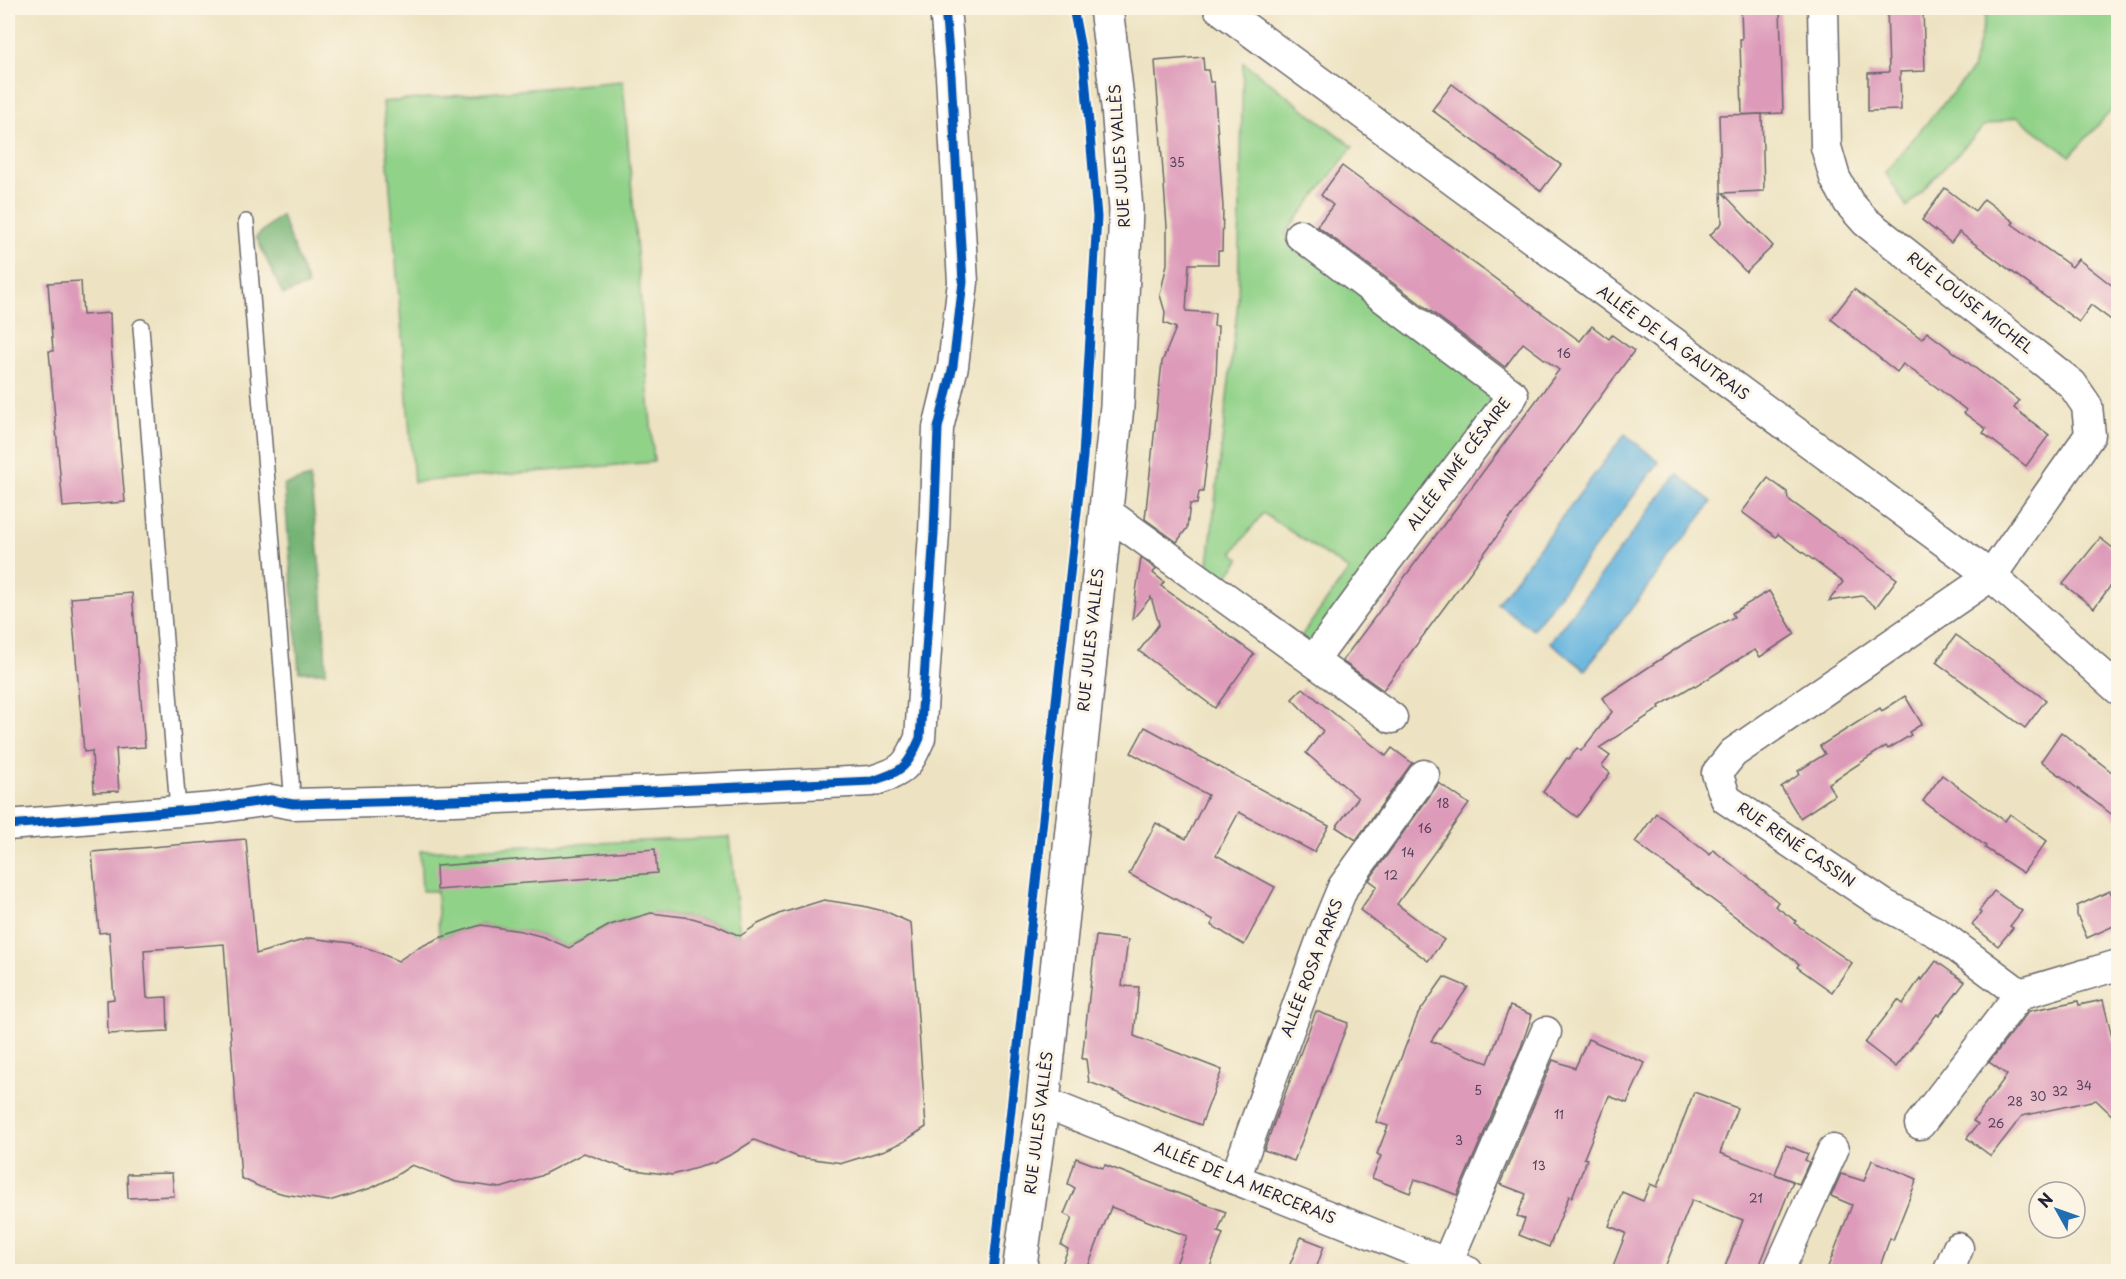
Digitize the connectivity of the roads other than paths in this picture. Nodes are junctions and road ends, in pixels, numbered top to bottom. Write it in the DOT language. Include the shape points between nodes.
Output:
graph roads {
  1 [pos="945,8"];
  2 [pos="1107,8"];
  3 [pos="1219,8"];
  4 [pos="1823,8"];
  5 [pos="246,222"];
  6 [pos="1300,236"];
  7 [pos="141,327"];
  8 [pos="1105,511"];
  9 [pos="1991,576"];
  10 [pos="1314,661"];
  11 [pos="2118,689"];
  12 [pos="1392,718"];
  13 [pos="1424,774"];
  14 [pos="293,804"];
  15 [pos="178,810"];
  16 [pos="8,825"];
  17 [pos="2118,965"];
  18 [pos="2020,994"];
  19 [pos="1546,1032"];
  20 [pos="1043,1102"];
  21 [pos="1920,1124"];
  22 [pos="1833,1150"];
  23 [pos="1235,1179"];
  24 [pos="1452,1269"];
  25 [pos="1019,1272"];
  26 [pos="1778,1272"];
  1 -- 14 [label="street" via="963,282 953,366 938,428 920,738 911,758 897,773 872,781"];
  2 -- 8 [label="street, RUE JULES VALLÈS" via="1126,210 1117,406"];
  3 -- 9 [label="street, ALLÉE DE LA GAUTRAIS"];
  4 -- 9 [label="street, RUE LOUISE MICHEL" via="1826,147 1835,178 1848,202 1866,222 2051,366 2072,384 2088,406 2090,435"];
  5 -- 14 [label="lane"];
  6 -- 10 [label="street, ALLÉE AIMÉ CÉSAIRE" via="1513,395"];
  7 -- 15 [label="lane"];
  8 -- 10 [label="street"];
  8 -- 20 [label="street, RUE JULES VALLÈS"];
  9 -- 11 [label="street, ALLÉE DE LA GAUTRAIS"];
  9 -- 18 [label="street, RUE RENÉ CASSIN" via="1732,753 1717,773 1726,799 1883,904 1938,933"];
  10 -- 12 [label="street"];
  13 -- 23 [label="street, ALLÉE ROSA PARKS" via="1343,887"];
  14 -- 15 [label="street" via="271,800"];
  15 -- 16 [label="street"];
  17 -- 18 [label="street"];
  18 -- 21 [label="street"];
  19 -- 24 [label="street, ALLÉE DE LA MERCERAIS"];
  20 -- 23 [label="street, ALLÉE DE LA MERCERAIS"];
  20 -- 25 [label="street, RUE JULES VALLÈS"];
  22 -- 26 [label="street"];
  23 -- 24 [label="street, ALLÉE DE LA MERCERAIS"];
}
